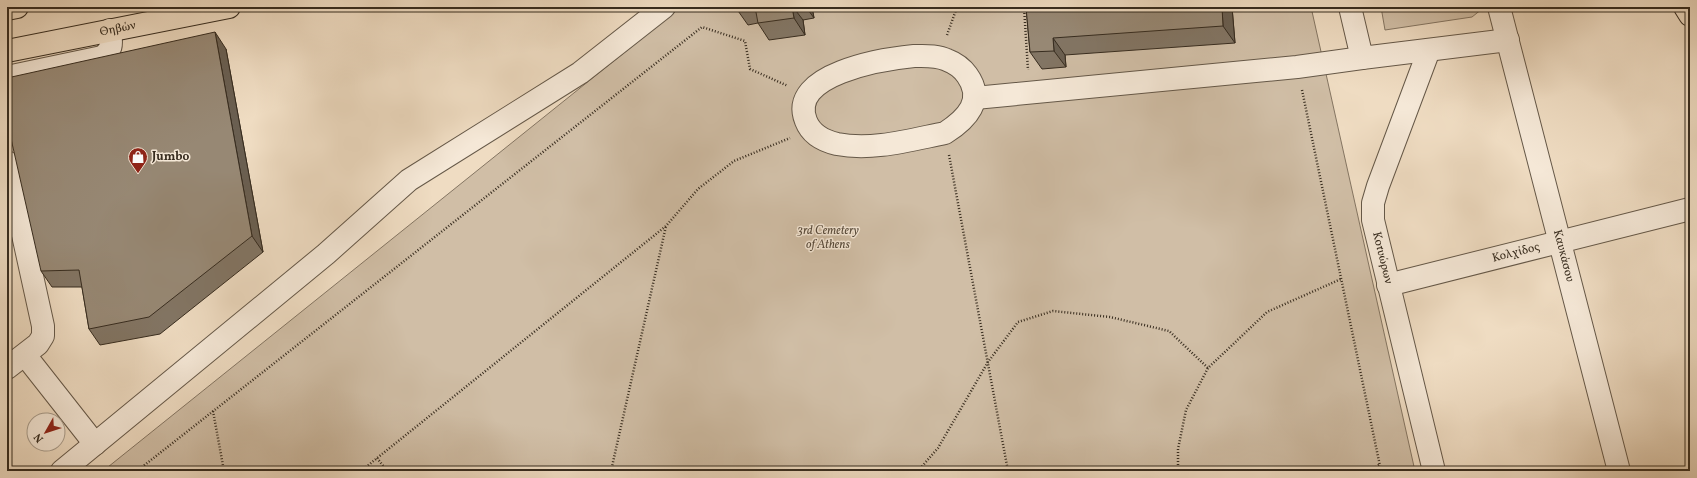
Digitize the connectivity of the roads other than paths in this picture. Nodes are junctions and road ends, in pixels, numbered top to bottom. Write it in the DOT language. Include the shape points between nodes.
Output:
graph roads {
  1 [pos="17,7"];
  2 [pos="229,7"];
  3 [pos="664,7"];
  4 [pos="1350,7"];
  5 [pos="1499,7"];
  6 [pos="1685,7"];
  7 [pos="7,9"];
  8 [pos="1690,15"];
  9 [pos="110,30"];
  10 [pos="1508,40"];
  11 [pos="7,50"];
  12 [pos="1429,50"];
  13 [pos="1362,58"];
  14 [pos="7,77"];
  15 [pos="975,98"];
  16 [pos="7,162"];
  17 [pos="1690,209"];
  18 [pos="1560,241"];
  19 [pos="1388,285"];
  20 [pos="25,355"];
  21 [pos="7,368"];
  22 [pos="95,444"];
  23 [pos="62,471"];
  24 [pos="1434,471"];
  25 [pos="1619,471"];
  1 -- 7 [label="main road"];
  2 -- 9 [label="main road, Θηβών"];
  3 -- 22 [label="street" via="580,73 409,180 326,254"];
  4 -- 13 [label="street"];
  5 -- 10 [label="street, Καυκάσου"];
  6 -- 8 [label="main road"];
  9 -- 11 [label="main road, Θηβών"];
  9 -- 14 [label="street" via="112,45 109,52 102,57"];
  10 -- 12 [label="street"];
  10 -- 18 [label="street, Καυκάσου"];
  12 -- 13 [label="street"];
  12 -- 19 [label="street, Κοτυώρων" via="1373,203 1373,220"];
  13 -- 15 [label="street" via="1297,67"];
  15 -- 15 [label="street" via="969,112 945,132 897,144 856,145 823,140 810,129 804,114 807,94 821,82 882,60 914,56 939,57 957,64 974,88"];
  16 -- 20 [label="street" via="43,326 43,336"];
  17 -- 18 [label="street, Κολχίδος"];
  18 -- 19 [label="street, Κολχίδος"];
  18 -- 25 [label="street, Καυκάσου"];
  19 -- 24 [label="street, Κοτυώρων"];
  20 -- 21 [label="street"];
  20 -- 22 [label="street"];
  22 -- 23 [label="street"];
}
